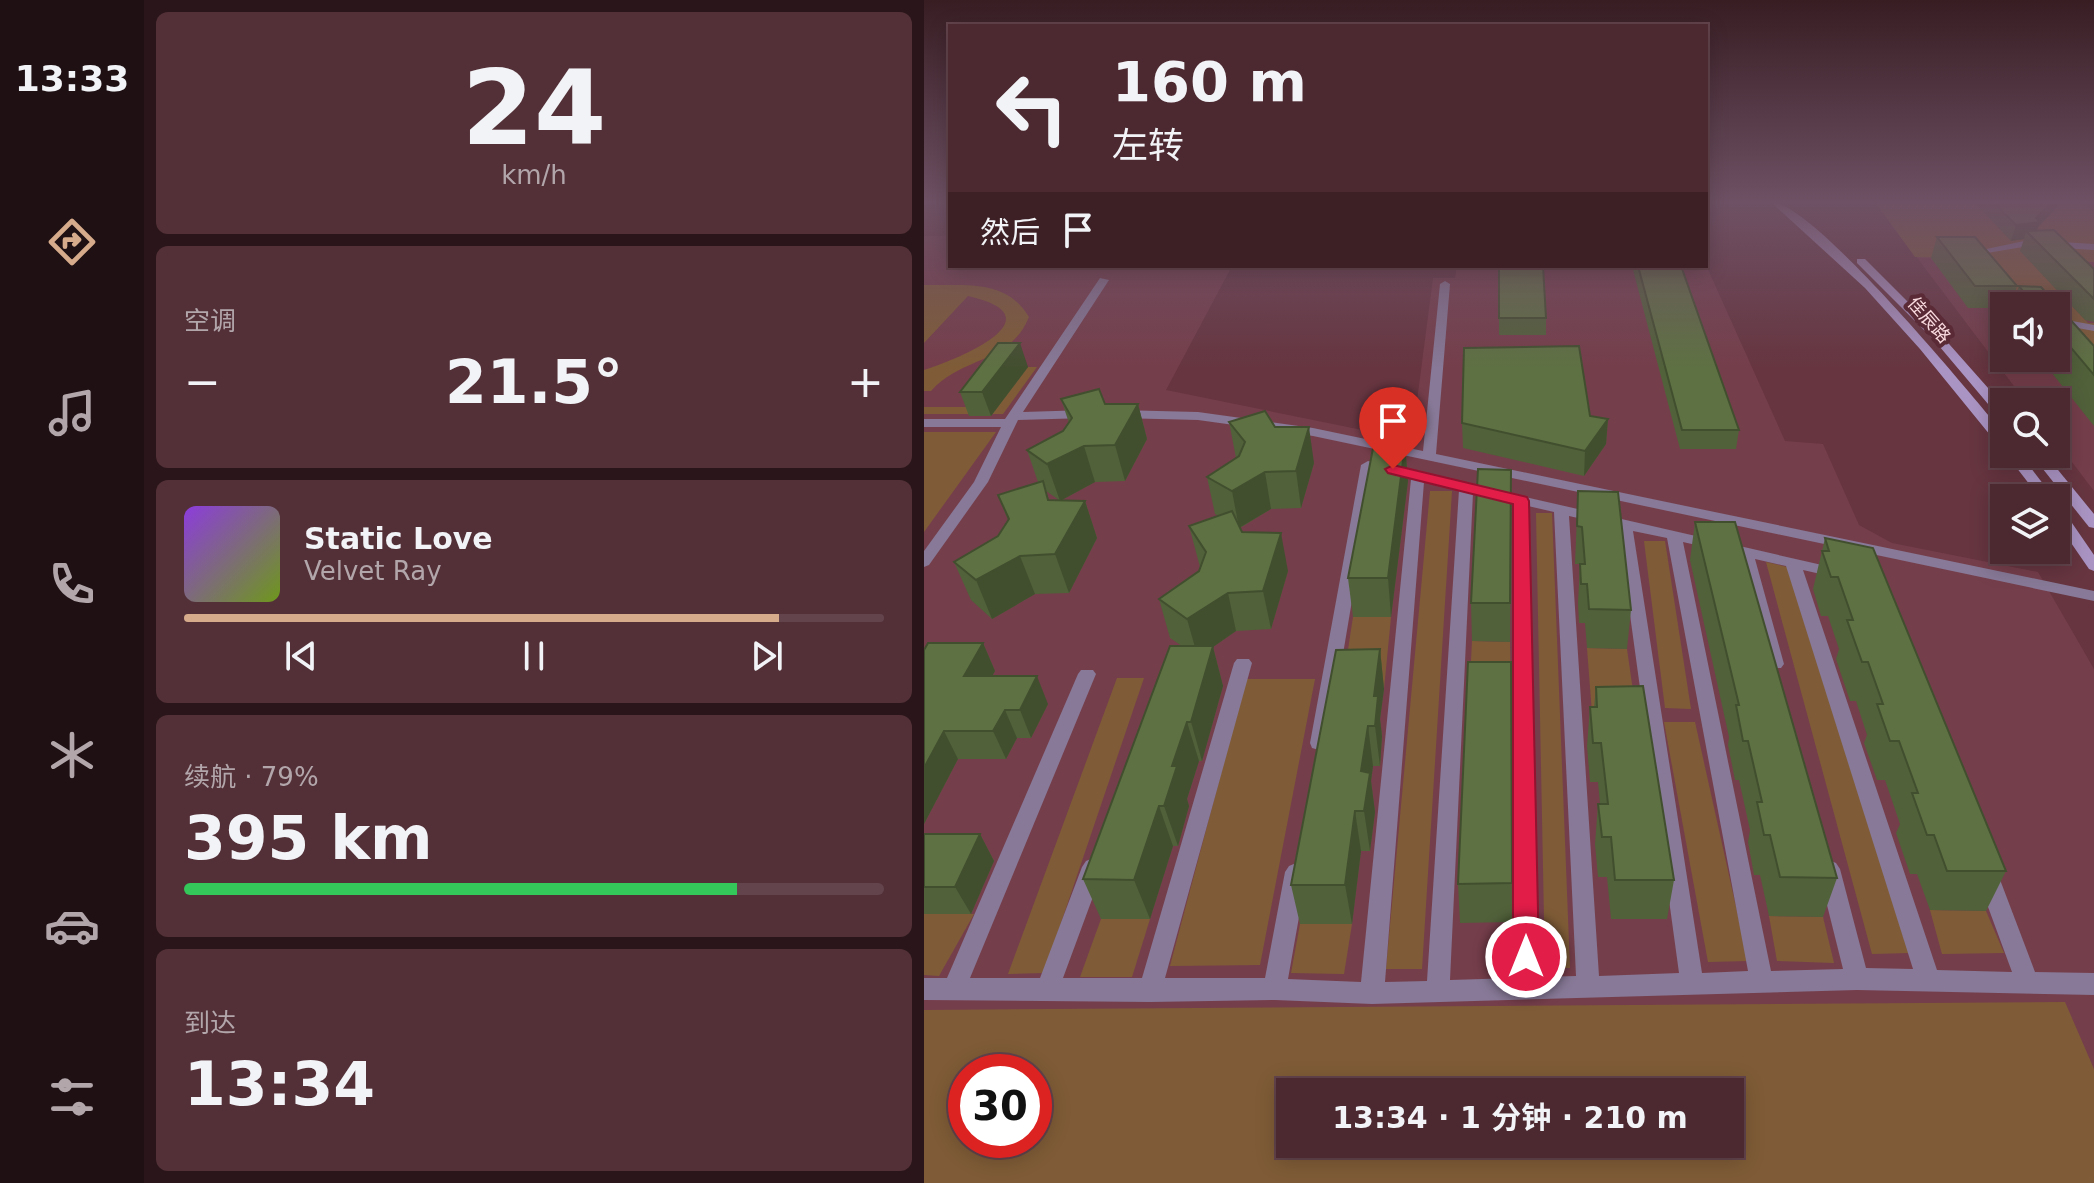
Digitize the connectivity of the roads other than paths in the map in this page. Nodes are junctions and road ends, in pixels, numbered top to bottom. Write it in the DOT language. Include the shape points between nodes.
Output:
graph roads {
  1 [pos="1840,257"];
  2 [pos="1855,257"];
  3 [pos="1982,257"];
  4 [pos="1104,280"];
  5 [pos="1445,284"];
  6 [pos="2010,292"];
  7 [pos="2070,324"];
  8 [pos="2094,328"];
  9 [pos="1990,398"];
  10 [pos="1011,419"];
  11 [pos="924,423"];
  12 [pos="1990,425"];
  13 [pos="1429,457"];
  14 [pos="2024,468"];
  15 [pos="2049,468"];
  16 [pos="1418,474"];
  17 [pos="2036,484"];
  18 [pos="1466,486"];
  19 [pos="1521,501"];
  20 [pos="1561,510"];
  21 [pos="2094,524"];
  22 [pos="1625,525"];
  23 [pos="2070,531"];
  24 [pos="1674,536"];
  25 [pos="1746,552"];
  26 [pos="924,562"];
  27 [pos="1793,563"];
  28 [pos="2094,566"];
  29 [pos="1849,576"];
  30 [pos="2094,596"];
  31 [pos="1243,663"];
  32 [pos="1087,674"];
  33 [pos="1782,689"];
  34 [pos="1316,758"];
  35 [pos="1103,840"];
  36 [pos="1300,850"];
  37 [pos="1826,857"];
  38 [pos="1983,865"];
  39 [pos="1857,979"];
  40 [pos="1929,982"];
  41 [pos="1762,983"];
  42 [pos="2028,984"];
  43 [pos="2094,984"];
  44 [pos="1692,985"];
  45 [pos="1588,987"];
  46 [pos="1527,988"];
  47 [pos="924,989"];
  48 [pos="1275,989"];
  49 [pos="1047,990"];
  50 [pos="953,991"];
  51 [pos="1150,991"];
  52 [pos="1438,991"];
  53 [pos="1372,993"];
  1 -- 12 [label="main road, 佳辰路" via="1921,339"];
  2 -- 9 [label="main road, 佳辰路"];
  3 -- 6 [label="street"];
  4 -- 10 [label="street"];
  5 -- 13 [label="street"];
  7 -- 8 [label="street"];
  10 -- 11 [label="street"];
  10 -- 13 [label="street" via="1198,416 1313,432"];
  10 -- 26 [label="street" via="981,482"];
  13 -- 30 [label="street"];
  14 -- 17 [label="main road"];
  15 -- 21 [label="main road"];
  16 -- 18 [label="street"];
  16 -- 34 [label="street" via="1368,465"];
  16 -- 53 [label="street"];
  18 -- 19 [label="street"];
  18 -- 52 [label="street"];
  19 -- 20 [label="street"];
  19 -- 46 [label="street"];
  20 -- 22 [label="street"];
  20 -- 45 [label="street"];
  22 -- 24 [label="street"];
  22 -- 44 [label="street"];
  23 -- 28 [label="main road"];
  24 -- 25 [label="street"];
  24 -- 41 [label="street"];
  25 -- 27 [label="street"];
  25 -- 33 [label="street"];
  27 -- 29 [label="street"];
  27 -- 40 [label="street"];
  31 -- 51 [label="street"];
  32 -- 50 [label="street"];
  35 -- 49 [label="street"];
  36 -- 48 [label="street"];
  37 -- 39 [label="street"];
  38 -- 42 [label="street"];
  39 -- 40 [label="street"];
  39 -- 41 [label="street"];
  40 -- 42 [label="street"];
  41 -- 44 [label="street"];
  42 -- 43 [label="street"];
  44 -- 45 [label="street"];
  45 -- 46 [label="street"];
  46 -- 52 [label="street"];
  47 -- 50 [label="street"];
  48 -- 51 [label="street"];
  48 -- 53 [label="street"];
  49 -- 50 [label="street"];
  49 -- 51 [label="street"];
  52 -- 53 [label="street"];
}
